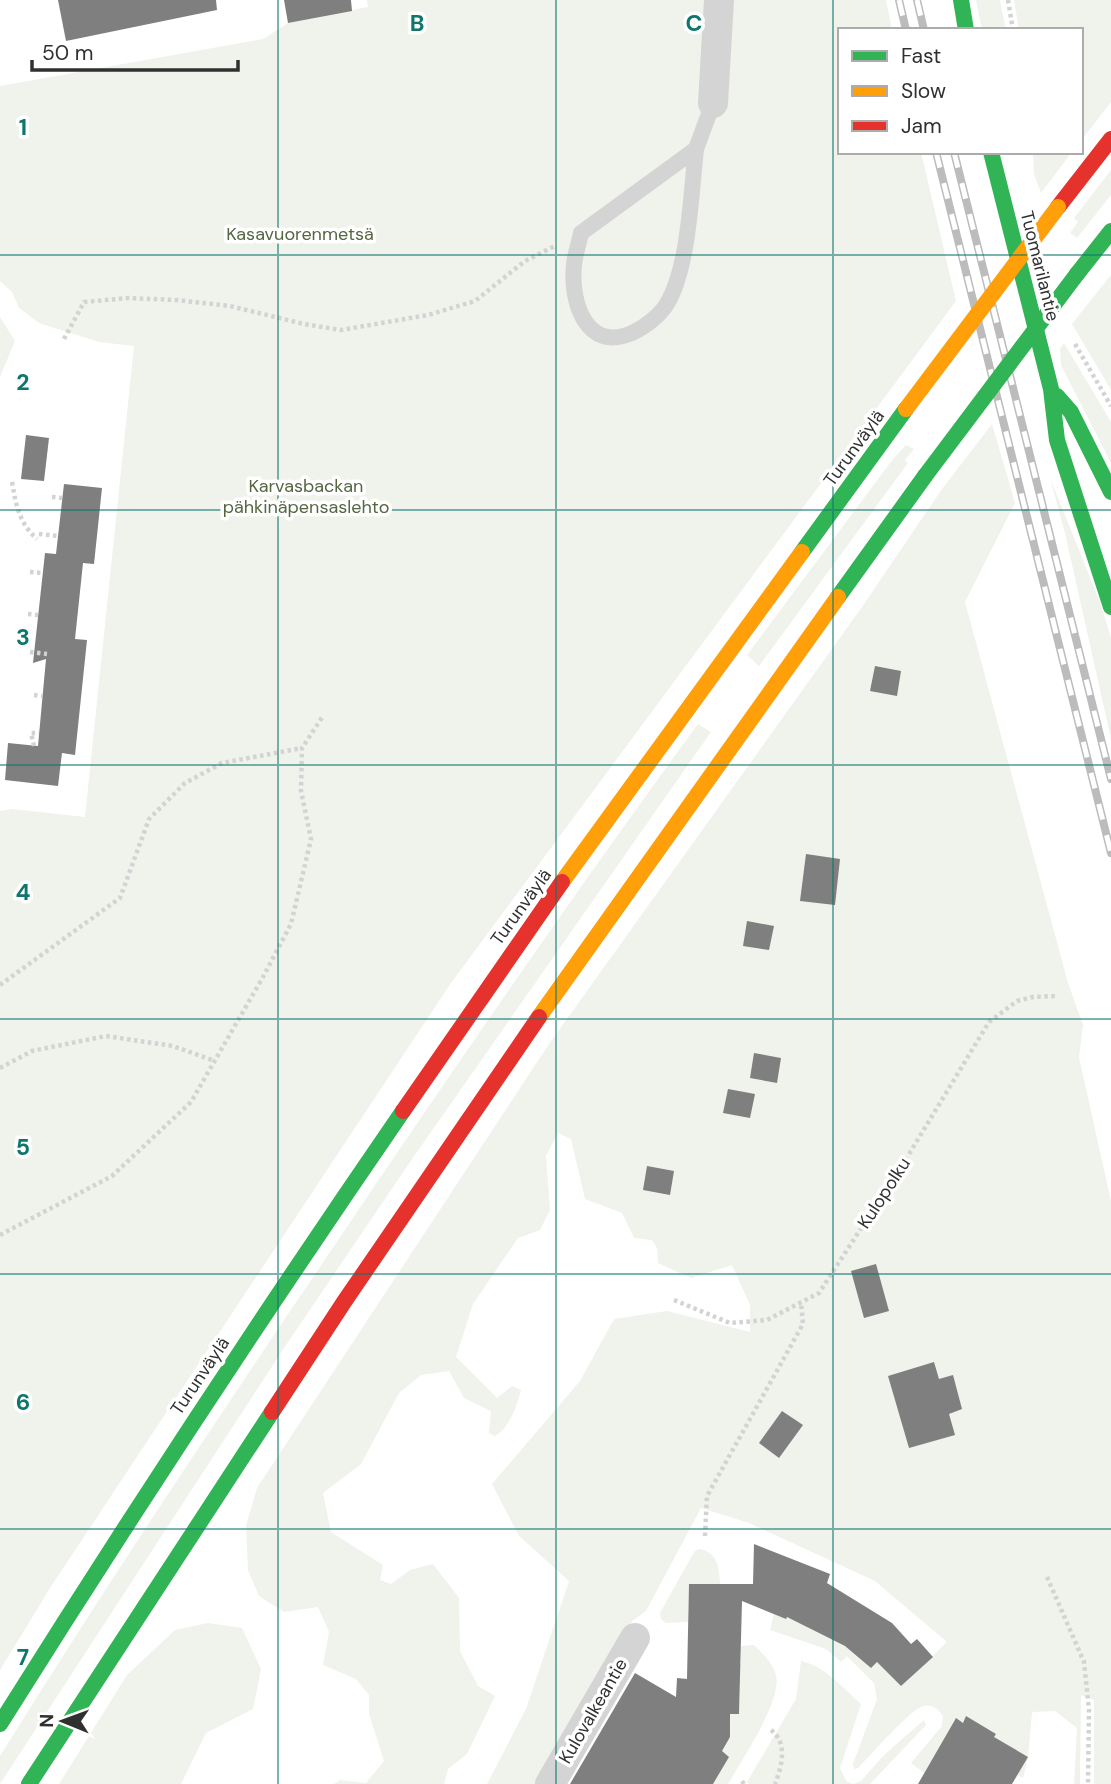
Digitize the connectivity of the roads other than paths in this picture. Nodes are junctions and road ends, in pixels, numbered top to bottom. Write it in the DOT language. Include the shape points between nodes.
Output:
graph roads {
  1 [pos="719,0"];
  2 [pos="961,0"];
  3 [pos="967,28"];
  4 [pos="713,103"];
  5 [pos="1111,139"];
  6 [pos="696,149"];
  7 [pos="992,154"];
  8 [pos="1111,231"];
  9 [pos="1051,389"];
  10 [pos="1111,492"];
  11 [pos="1111,607"];
  12 [pos="635,1637"];
  13 [pos="0,1724"];
  14 [pos="29,1784"];
  15 [pos="550,1784"];
  1 -- 4 [label="street"];
  2 -- 3 [label="main road"];
  4 -- 6 [label="lane"];
  5 -- 13 [label="main road, Turunväylä, bridge" via="906,409 497,973 120,1531"];
  6 -- 6 [label="lane" via="581,233 574,267 578,307 590,330 602,337 621,338 643,328 667,303 682,262"];
  7 -- 9 [label="main road, Tuomarilantie"];
  8 -- 14 [label="main road, bridge" via="925,476 569,973 367,1268"];
  9 -- 10 [label="main road, Tuomarilantie" via="1071,412"];
  9 -- 11 [label="main road, Tuomarilantie" via="1057,440"];
  12 -- 15 [label="street, Kulovalkeantie"];
}
